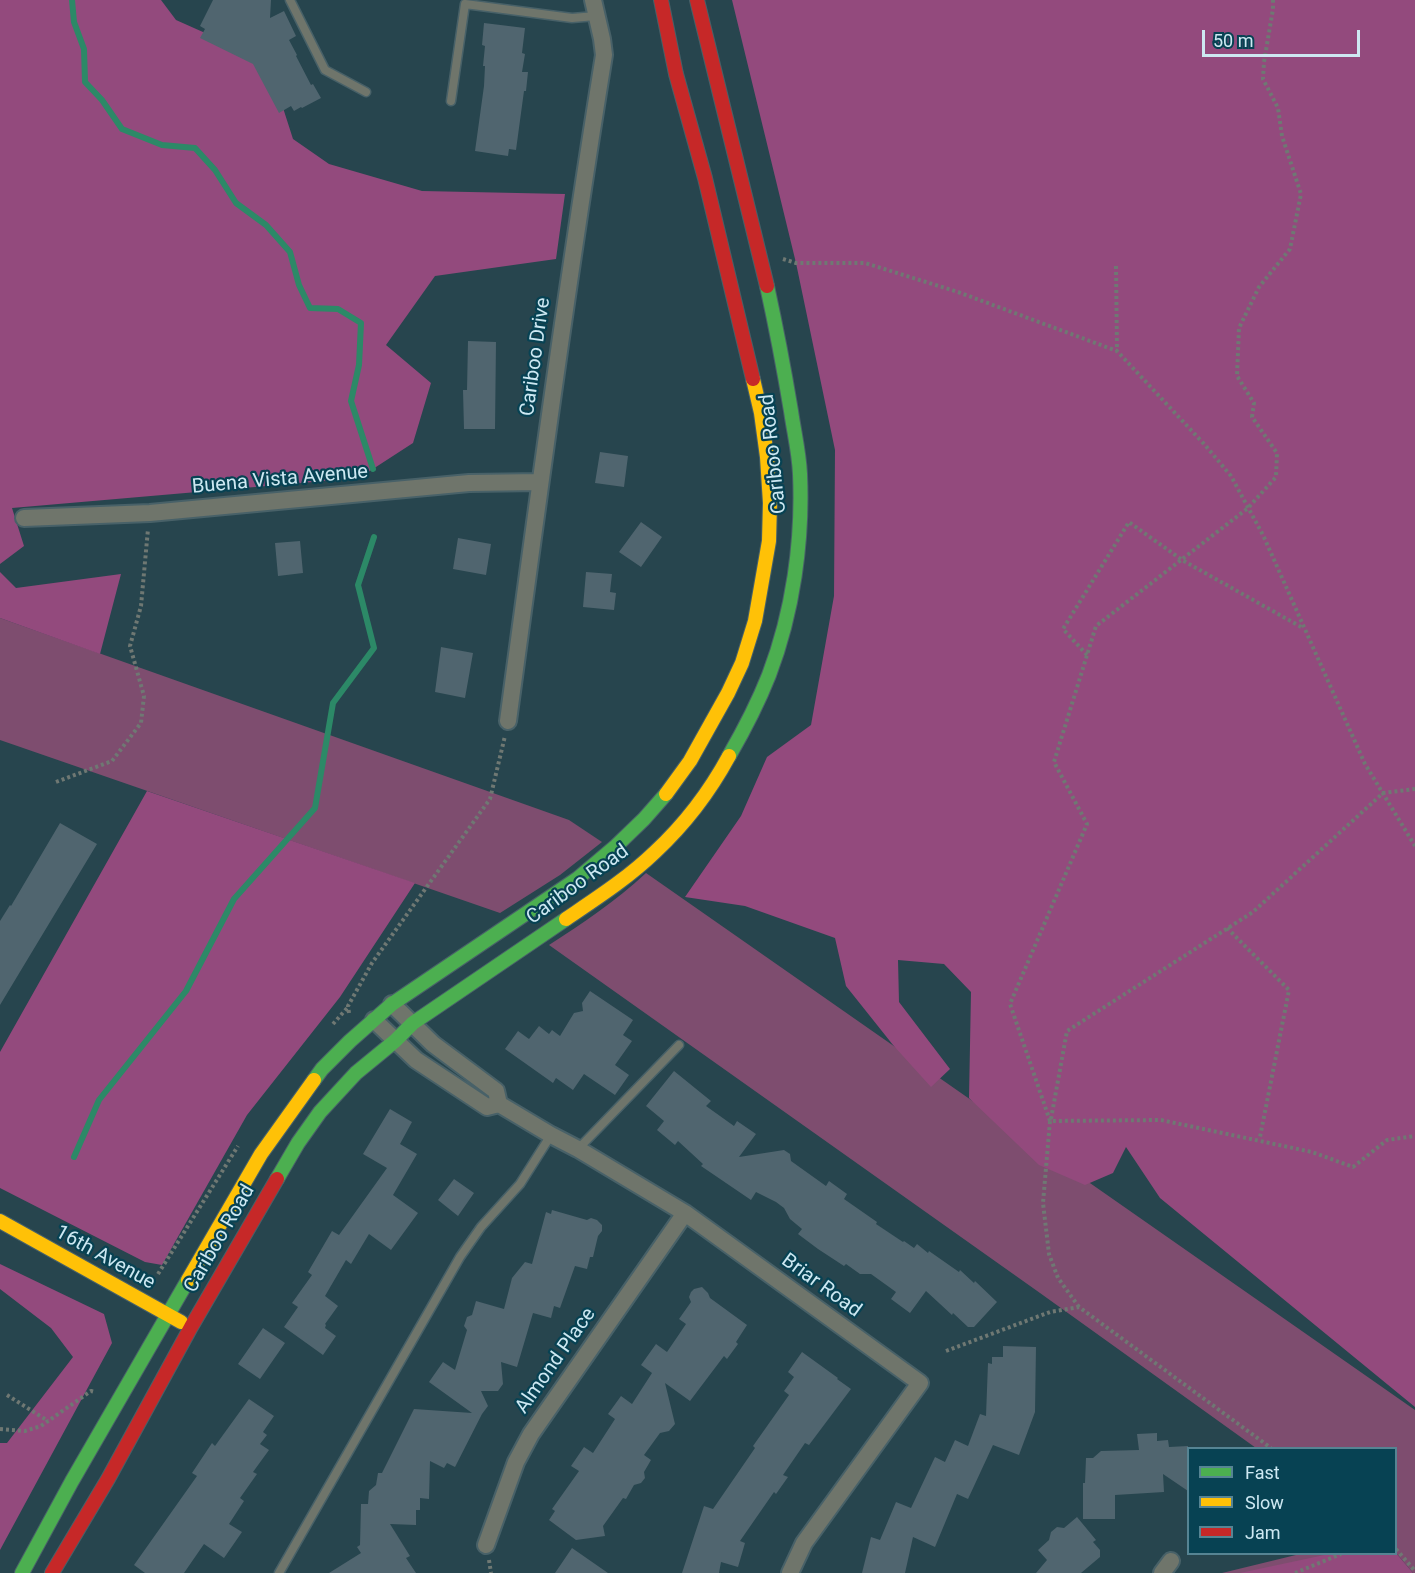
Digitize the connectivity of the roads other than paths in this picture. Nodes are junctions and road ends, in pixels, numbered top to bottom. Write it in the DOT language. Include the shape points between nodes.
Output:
graph roads {
  1 [pos="290,0"];
  2 [pos="661,0"];
  3 [pos="697,0"];
  4 [pos="464,2"];
  5 [pos="595,8"];
  6 [pos="366,92"];
  7 [pos="451,101"];
  8 [pos="540,482"];
  9 [pos="24,518"];
  10 [pos="508,721"];
  11 [pos="392,1004"];
  12 [pos="374,1020"];
  13 [pos="413,1023"];
  14 [pos="395,1041"];
  15 [pos="679,1045"];
  16 [pos="499,1104"];
  17 [pos="551,1136"];
  18 [pos="578,1149"];
  19 [pos="684,1213"];
  20 [pos="0,1221"];
  21 [pos="167,1316"];
  22 [pos="191,1327"];
  23 [pos="486,1545"];
  24 [pos="22,1573"];
  25 [pos="52,1573"];
  26 [pos="279,1573"];
  27 [pos="789,1573"];
  1 -- 6 [label="lane" via="325,70"];
  2 -- 11 [label="street, Cariboo Road" via="761,413 770,503 769,541 755,621 742,663 708,731 668,792 644,819 577,879"];
  3 -- 13 [label="street, Cariboo Road" via="759,252 796,445 800,539 786,623 775,660 741,737 720,772 669,838 607,892"];
  4 -- 5 [label="lane" via="572,18"];
  4 -- 7 [label="lane"];
  5 -- 8 [label="street, Cariboo Drive" via="604,56"];
  8 -- 9 [label="street, Buena Vista Avenue" via="469,483 150,513"];
  8 -- 10 [label="street, Cariboo Drive"];
  11 -- 12 [label="street, Cariboo Road"];
  11 -- 13 [label="street, Briar Road"];
  12 -- 14 [label="street, Briar Road"];
  12 -- 21 [label="street, Cariboo Road" via="322,1069 261,1154"];
  13 -- 14 [label="street, Cariboo Road"];
  13 -- 16 [label="street, Briar Road" via="433,1044 496,1091"];
  14 -- 16 [label="street, Briar Road" via="416,1060 487,1107"];
  14 -- 22 [label="street, Cariboo Road" via="356,1073 320,1112"];
  15 -- 18 [label="lane"];
  16 -- 17 [label="street, Briar Road"];
  17 -- 18 [label="street, Briar Road"];
  17 -- 26 [label="lane" via="520,1184 460,1257"];
  18 -- 19 [label="street, Briar Road"];
  19 -- 23 [label="street, Almond Place" via="531,1434 516,1462"];
  19 -- 27 [label="street, Briar Road" via="920,1383 804,1543"];
  20 -- 21 [label="street, 16th Avenue"];
  21 -- 22 [label="street, 16th Avenue"];
  21 -- 24 [label="street, Cariboo Road"];
  22 -- 25 [label="street, Cariboo Road"];
}
